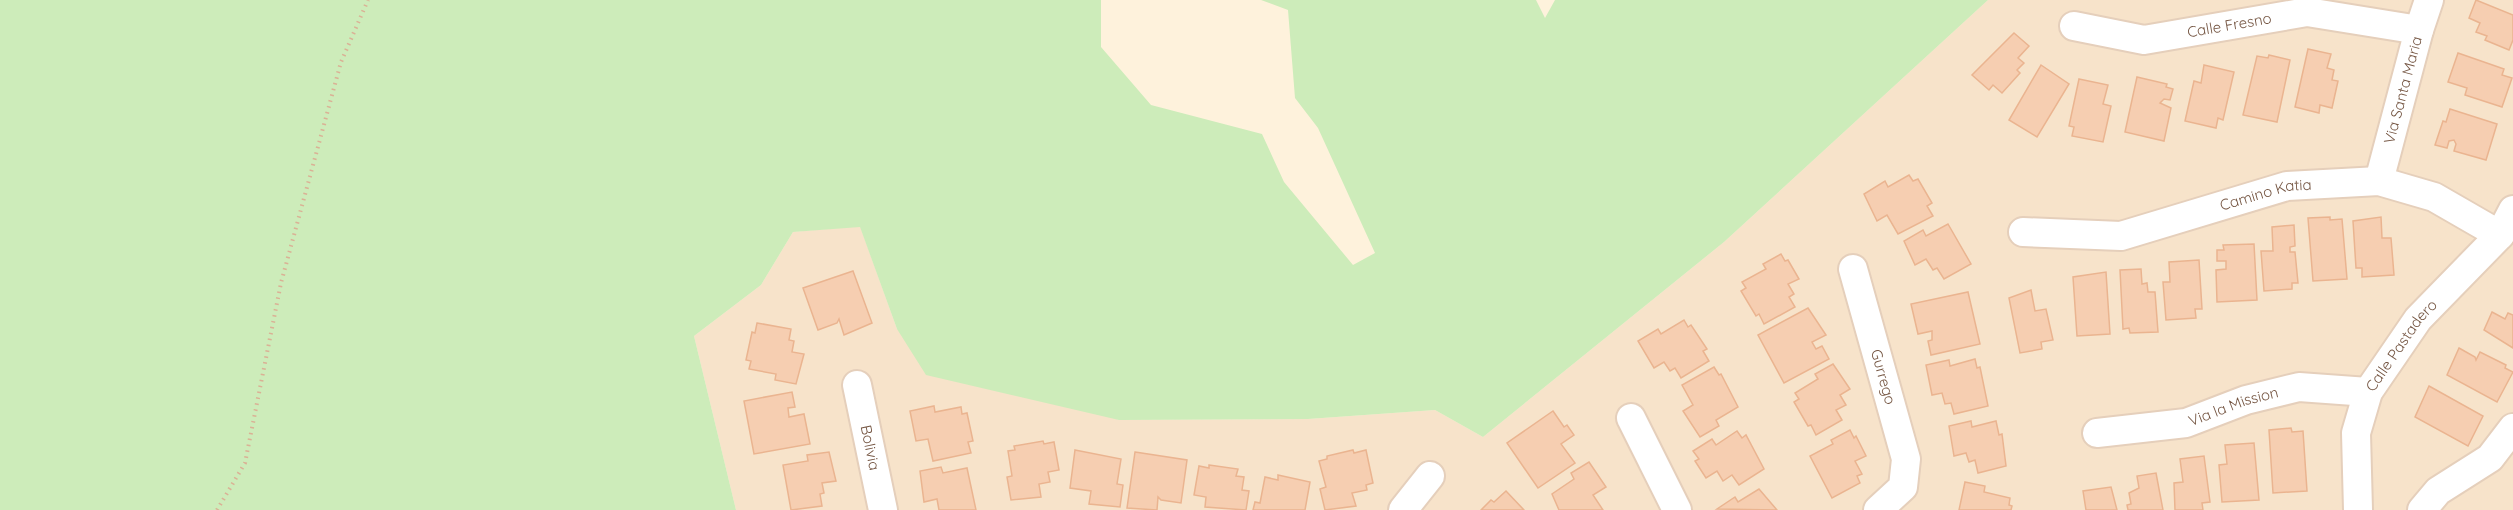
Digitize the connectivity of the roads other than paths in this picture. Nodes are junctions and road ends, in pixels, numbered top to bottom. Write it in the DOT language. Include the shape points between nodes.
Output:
graph roads {
  1 [pos="2429,0"];
  2 [pos="2074,26"];
  3 [pos="2419,30"];
  4 [pos="2379,181"];
  5 [pos="2506,222"];
  6 [pos="2023,232"];
  7 [pos="1853,269"];
  8 [pos="857,385"];
  9 [pos="2368,392"];
  10 [pos="1631,418"];
  11 [pos="2513,428"];
  12 [pos="2097,433"];
  13 [pos="1430,476"];
  14 [pos="883,510"];
  15 [pos="1403,510"];
  16 [pos="1677,510"];
  17 [pos="1878,510"];
  18 [pos="2358,510"];
  19 [pos="2422,510"];
  1 -- 3 [label="street, Via Santa Maria"];
  2 -- 3 [label="street, Calle Fresno" via="2144,40 2307,12"];
  3 -- 4 [label="street, Via Santa Maria"];
  4 -- 5 [label="street, Camino Katia"];
  4 -- 6 [label="street, Camino Katia" via="2287,186 2121,236"];
  5 -- 9 [label="street, Calle Pastadero" via="2418,319"];
  7 -- 17 [label="street, Gurrego" via="1906,459 1903,486"];
  8 -- 14 [label="street, Bolivia"];
  9 -- 12 [label="street, Via la Mission" via="2299,387 2246,400 2186,423"];
  9 -- 18 [label="street, Calle Pastadero" via="2356,433"];
  10 -- 16 [label="street"];
  11 -- 19 [label="street" via="2490,458 2438,491"];
  13 -- 15 [label="street"];
}
